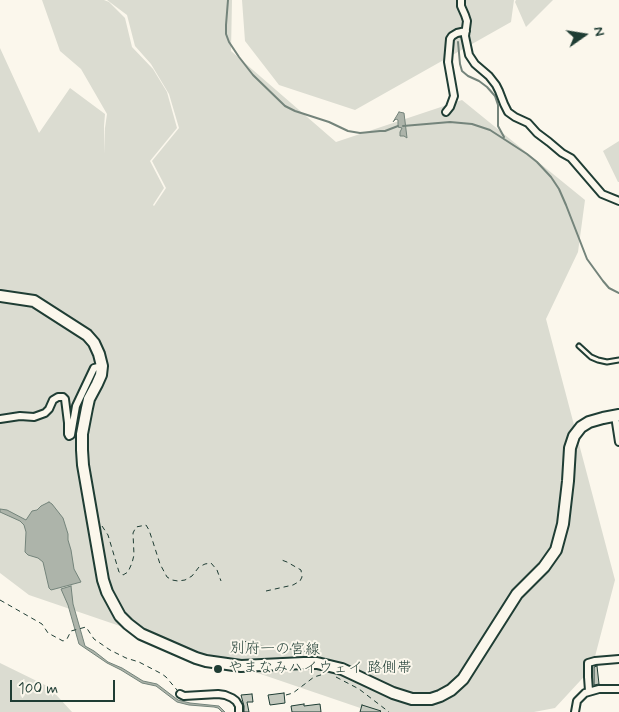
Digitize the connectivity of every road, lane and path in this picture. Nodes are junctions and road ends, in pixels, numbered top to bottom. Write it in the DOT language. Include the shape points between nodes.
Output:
graph roads {
  1 [pos="461,0"];
  2 [pos="466,31"];
  3 [pos="446,112"];
  4 [pos="619,201"];
  5 [pos="0,296"];
  6 [pos="579,346"];
  7 [pos="619,360"];
  8 [pos="102,366"];
  9 [pos="617,416"];
  10 [pos="0,419"];
  11 [pos="619,442"];
  12 [pos="94,525"];
  13 [pos="279,559"];
  14 [pos="221,581"];
  15 [pos="266,591"];
  16 [pos="0,600"];
  17 [pos="243,640"];
  18 [pos="315,654"];
  19 [pos="619,659"];
  20 [pos="324,665"];
  21 [pos="337,677"];
  22 [pos="619,689"];
  23 [pos="589,691"];
  24 [pos="180,694"];
  25 [pos="286,696"];
  26 [pos="239,712"];
  27 [pos="389,712"];
  28 [pos="575,712"];
  1 -- 2 [label="street" via="467,21"];
  2 -- 3 [label="street" via="450,39 448,62 454,96"];
  2 -- 4 [label="street" via="469,55 490,76 508,112 528,123 570,158 602,194"];
  5 -- 8 [label="main road" via="34,301 87,335 97,348"];
  6 -- 7 [label="lane" via="598,360"];
  8 -- 10 [label="street" via="94,368 76,406 71,435 68,434 63,397 53,400 46,413"];
  8 -- 12 [label="main road, 別府一の宮線" via="89,399 82,434 83,465"];
  9 -- 11 [label="street"];
  9 -- 20 [label="main road, 別府一の宮線" via="589,422 574,436 563,524 556,550 517,594 456,686 431,699 412,699 342,669"];
  12 -- 14 [label="path" via="103,526 106,530 119,572 123,575 128,572 134,555 133,533 136,527 146,525 166,577 185,580 199,566 211,564"];
  12 -- 20 [label="main road, 別府一の宮線" via="106,592 120,616 141,634 215,663 242,666"];
  13 -- 15 [label="path" via="300,570 302,577 293,585"];
  16 -- 24 [label="path" via="42,624 48,633 63,641 71,631 86,627 94,639 110,650 166,677"];
  17 -- 18 [label="path"];
  19 -- 23 [label="street" via="588,663"];
  20 -- 25 [label="path" via="326,673 314,677"];
  21 -- 27 [label="path"];
  22 -- 23 [label="street"];
  23 -- 28 [label="street" via="577,701"];
  24 -- 26 [label="street" via="225,695 236,701"];
}
